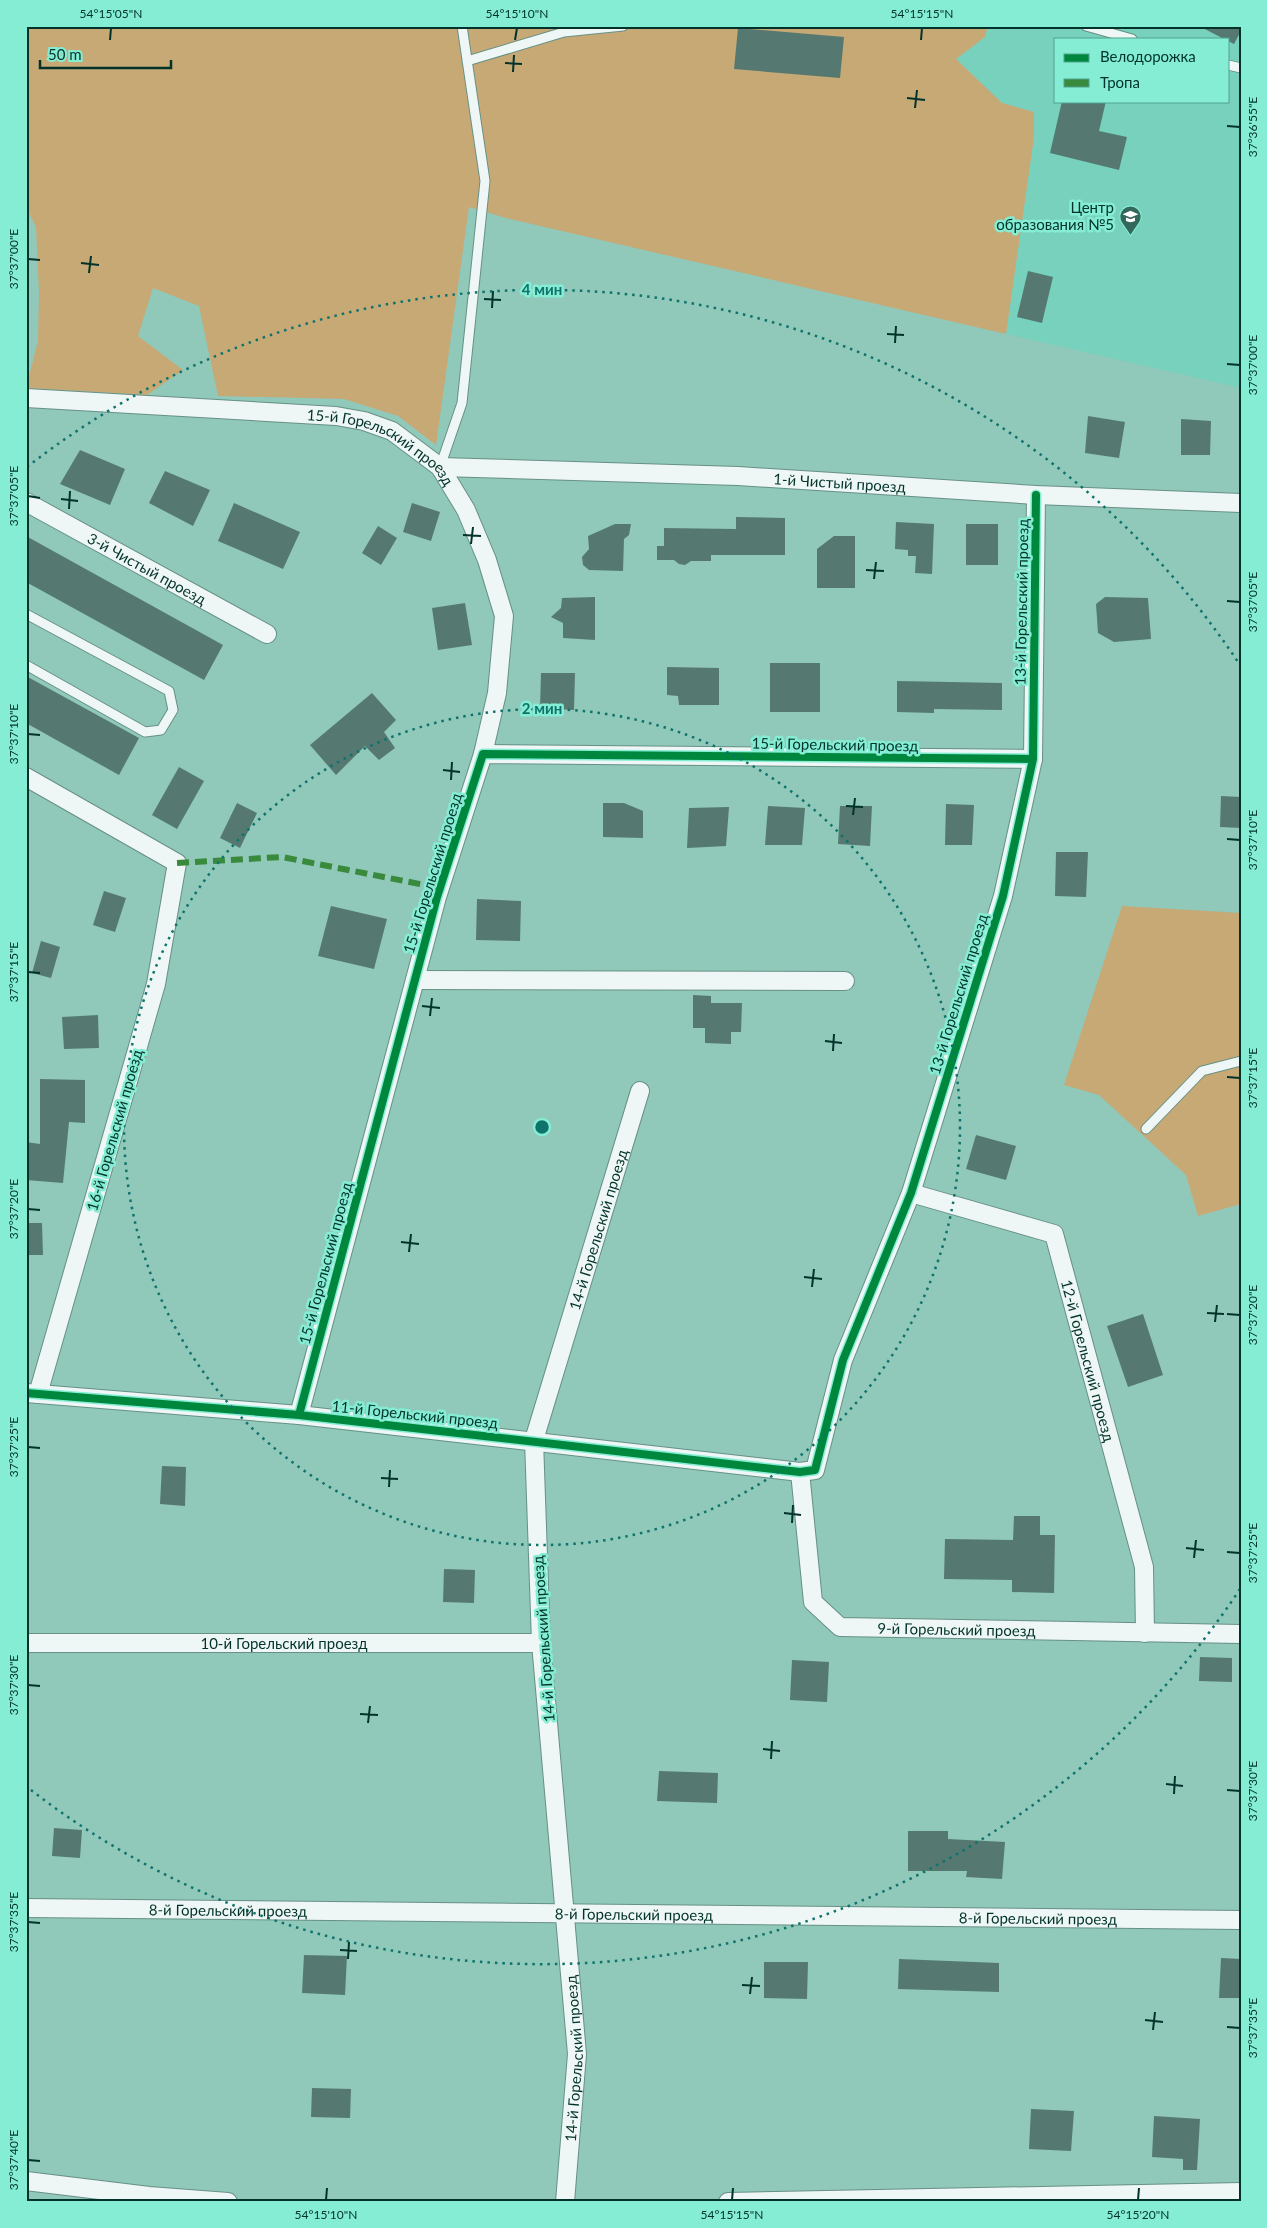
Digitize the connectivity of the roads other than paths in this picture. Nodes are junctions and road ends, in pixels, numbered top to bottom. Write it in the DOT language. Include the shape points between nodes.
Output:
graph roads {
  1 [pos="462,26"];
  2 [pos="623,26"];
  3 [pos="1086,26"];
  4 [pos="1128,38"];
  5 [pos="467,61"];
  6 [pos="26,398"];
  7 [pos="440,467"];
  8 [pos="1036,495"];
  9 [pos="26,502"];
  10 [pos="1241,503"];
  11 [pos="26,614"];
  12 [pos="267,634"];
  13 [pos="26,665"];
  14 [pos="483,754"];
  15 [pos="1034,759"];
  16 [pos="26,777"];
  17 [pos="415,980"];
  18 [pos="845,981"];
  19 [pos="1241,1061"];
  20 [pos="640,1092"];
  21 [pos="1146,1128"];
  22 [pos="911,1192"];
  23 [pos="32,1394"];
  24 [pos="299,1416"];
  25 [pos="534,1440"];
  26 [pos="800,1472"];
  27 [pos="1145,1633"];
  28 [pos="1241,1634"];
  29 [pos="26,1643"];
  30 [pos="541,1643"];
  31 [pos="26,1908"];
  32 [pos="564,1912"];
  33 [pos="1241,1920"];
  34 [pos="26,2180"];
  35 [pos="1241,2192"];
  36 [pos="228,2202"];
  37 [pos="565,2202"];
  38 [pos="728,2202"];
  1 -- 5 [label="lane"];
  2 -- 5 [label="lane" via="564,32"];
  3 -- 4 [label="lane"];
  5 -- 7 [label="lane" via="485,181 462,403"];
  6 -- 7 [label="street, 15-й Горельский проезд" via="336,416 392,431"];
  7 -- 8 [label="street, 1-й Чистый проезд" via="738,476"];
  7 -- 14 [label="street, 15-й Горельский проезд" via="466,510 487,560 504,616 497,693"];
  8 -- 10 [label="street, 1-й Чистый проезд"];
  8 -- 15 [label="street, 13-й Горельский проезд"];
  9 -- 12 [label="street, 3-й Чистый проезд"];
  11 -- 13 [label="lane" via="169,691 172,710 161,730 146,732"];
  14 -- 15 [label="street, 15-й Горельский проезд"];
  14 -- 17 [label="street, 15-й Горельский проезд" via="437,898"];
  15 -- 22 [label="street, 13-й Горельский проезд" via="1003,896"];
  16 -- 23 [label="street, 16-й Горельский проезд" via="177,863 156,984"];
  17 -- 18 [label="street"];
  17 -- 24 [label="street, 15-й Горельский проезд"];
  19 -- 21 [label="lane" via="1202,1071"];
  20 -- 25 [label="street, 14-й Горельский проезд"];
  22 -- 26 [label="street, 13-й Горельский проезд" via="843,1360 815,1470"];
  22 -- 27 [label="street, 12-й Горельский проезд" via="1054,1234 1144,1567"];
  23 -- 24 [label="street, 11-й Горельский проезд"];
  24 -- 25 [label="street, 11-й Горельский проезд"];
  25 -- 26 [label="street, 11-й Горельский проезд"];
  25 -- 30 [label="street, 14-й Горельский проезд"];
  26 -- 27 [label="street, 9-й Горельский проезд" via="813,1602 840,1627"];
  27 -- 28 [label="street, 9-й Горельский проезд"];
  29 -- 30 [label="street, 10-й Горельский проезд"];
  30 -- 32 [label="street, 14-й Горельский проезд"];
  31 -- 32 [label="street, 8-й Горельский проезд"];
  32 -- 33 [label="street, 8-й Горельский проезд"];
  32 -- 37 [label="street, 14-й Горельский проезд" via="577,2054"];
  34 -- 36 [label="street"];
  35 -- 38 [label="street"];
}
